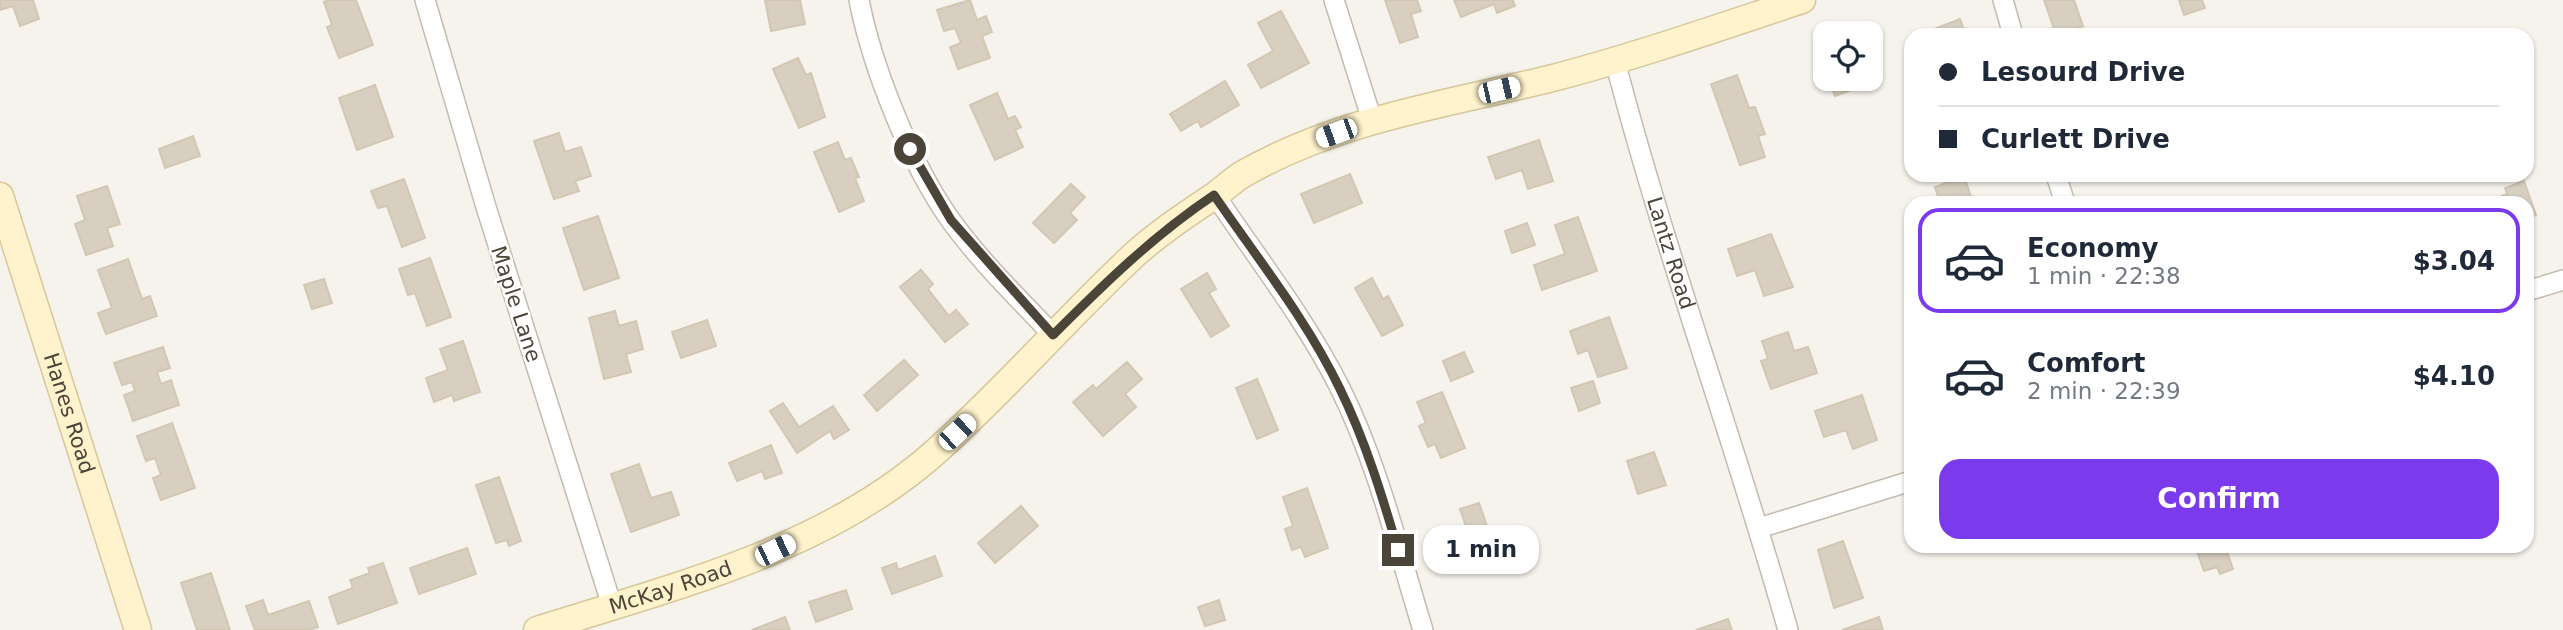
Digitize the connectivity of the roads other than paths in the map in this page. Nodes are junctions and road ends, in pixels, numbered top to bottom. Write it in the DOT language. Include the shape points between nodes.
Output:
graph roads {
  1 [pos="425,0"];
  2 [pos="859,0"];
  3 [pos="1334,0"];
  4 [pos="1802,0"];
  5 [pos="2003,0"];
  6 [pos="2011,28"];
  7 [pos="1615,61"];
  8 [pos="1372,120"];
  9 [pos="1214,195"];
  10 [pos="0,196"];
  11 [pos="2563,279"];
  12 [pos="2534,289"];
  13 [pos="1053,335"];
  14 [pos="1904,483"];
  15 [pos="1759,528"];
  16 [pos="612,606"];
  17 [pos="138,630"];
  18 [pos="537,630"];
  19 [pos="1423,630"];
  20 [pos="1788,630"];
  1 -- 16 [label="street, Maple Lane"];
  2 -- 13 [label="street" via="904,135 934,195 976,252"];
  3 -- 8 [label="street"];
  4 -- 7 [label="street"];
  5 -- 6 [label="street"];
  7 -- 8 [label="street, McKay Road"];
  7 -- 15 [label="street, Lantz Road" via="1638,148"];
  8 -- 9 [label="street, McKay Road" via="1281,155"];
  9 -- 13 [label="street, McKay Road" via="1135,254"];
  9 -- 19 [label="street" via="1339,386 1374,470"];
  10 -- 17 [label="street, Hanes Road"];
  11 -- 12 [label="street"];
  13 -- 16 [label="street, McKay Road" via="929,458 840,518 775,550"];
  14 -- 15 [label="street"];
  15 -- 20 [label="street, Lantz Road"];
  16 -- 18 [label="street, McKay Road"];
}
